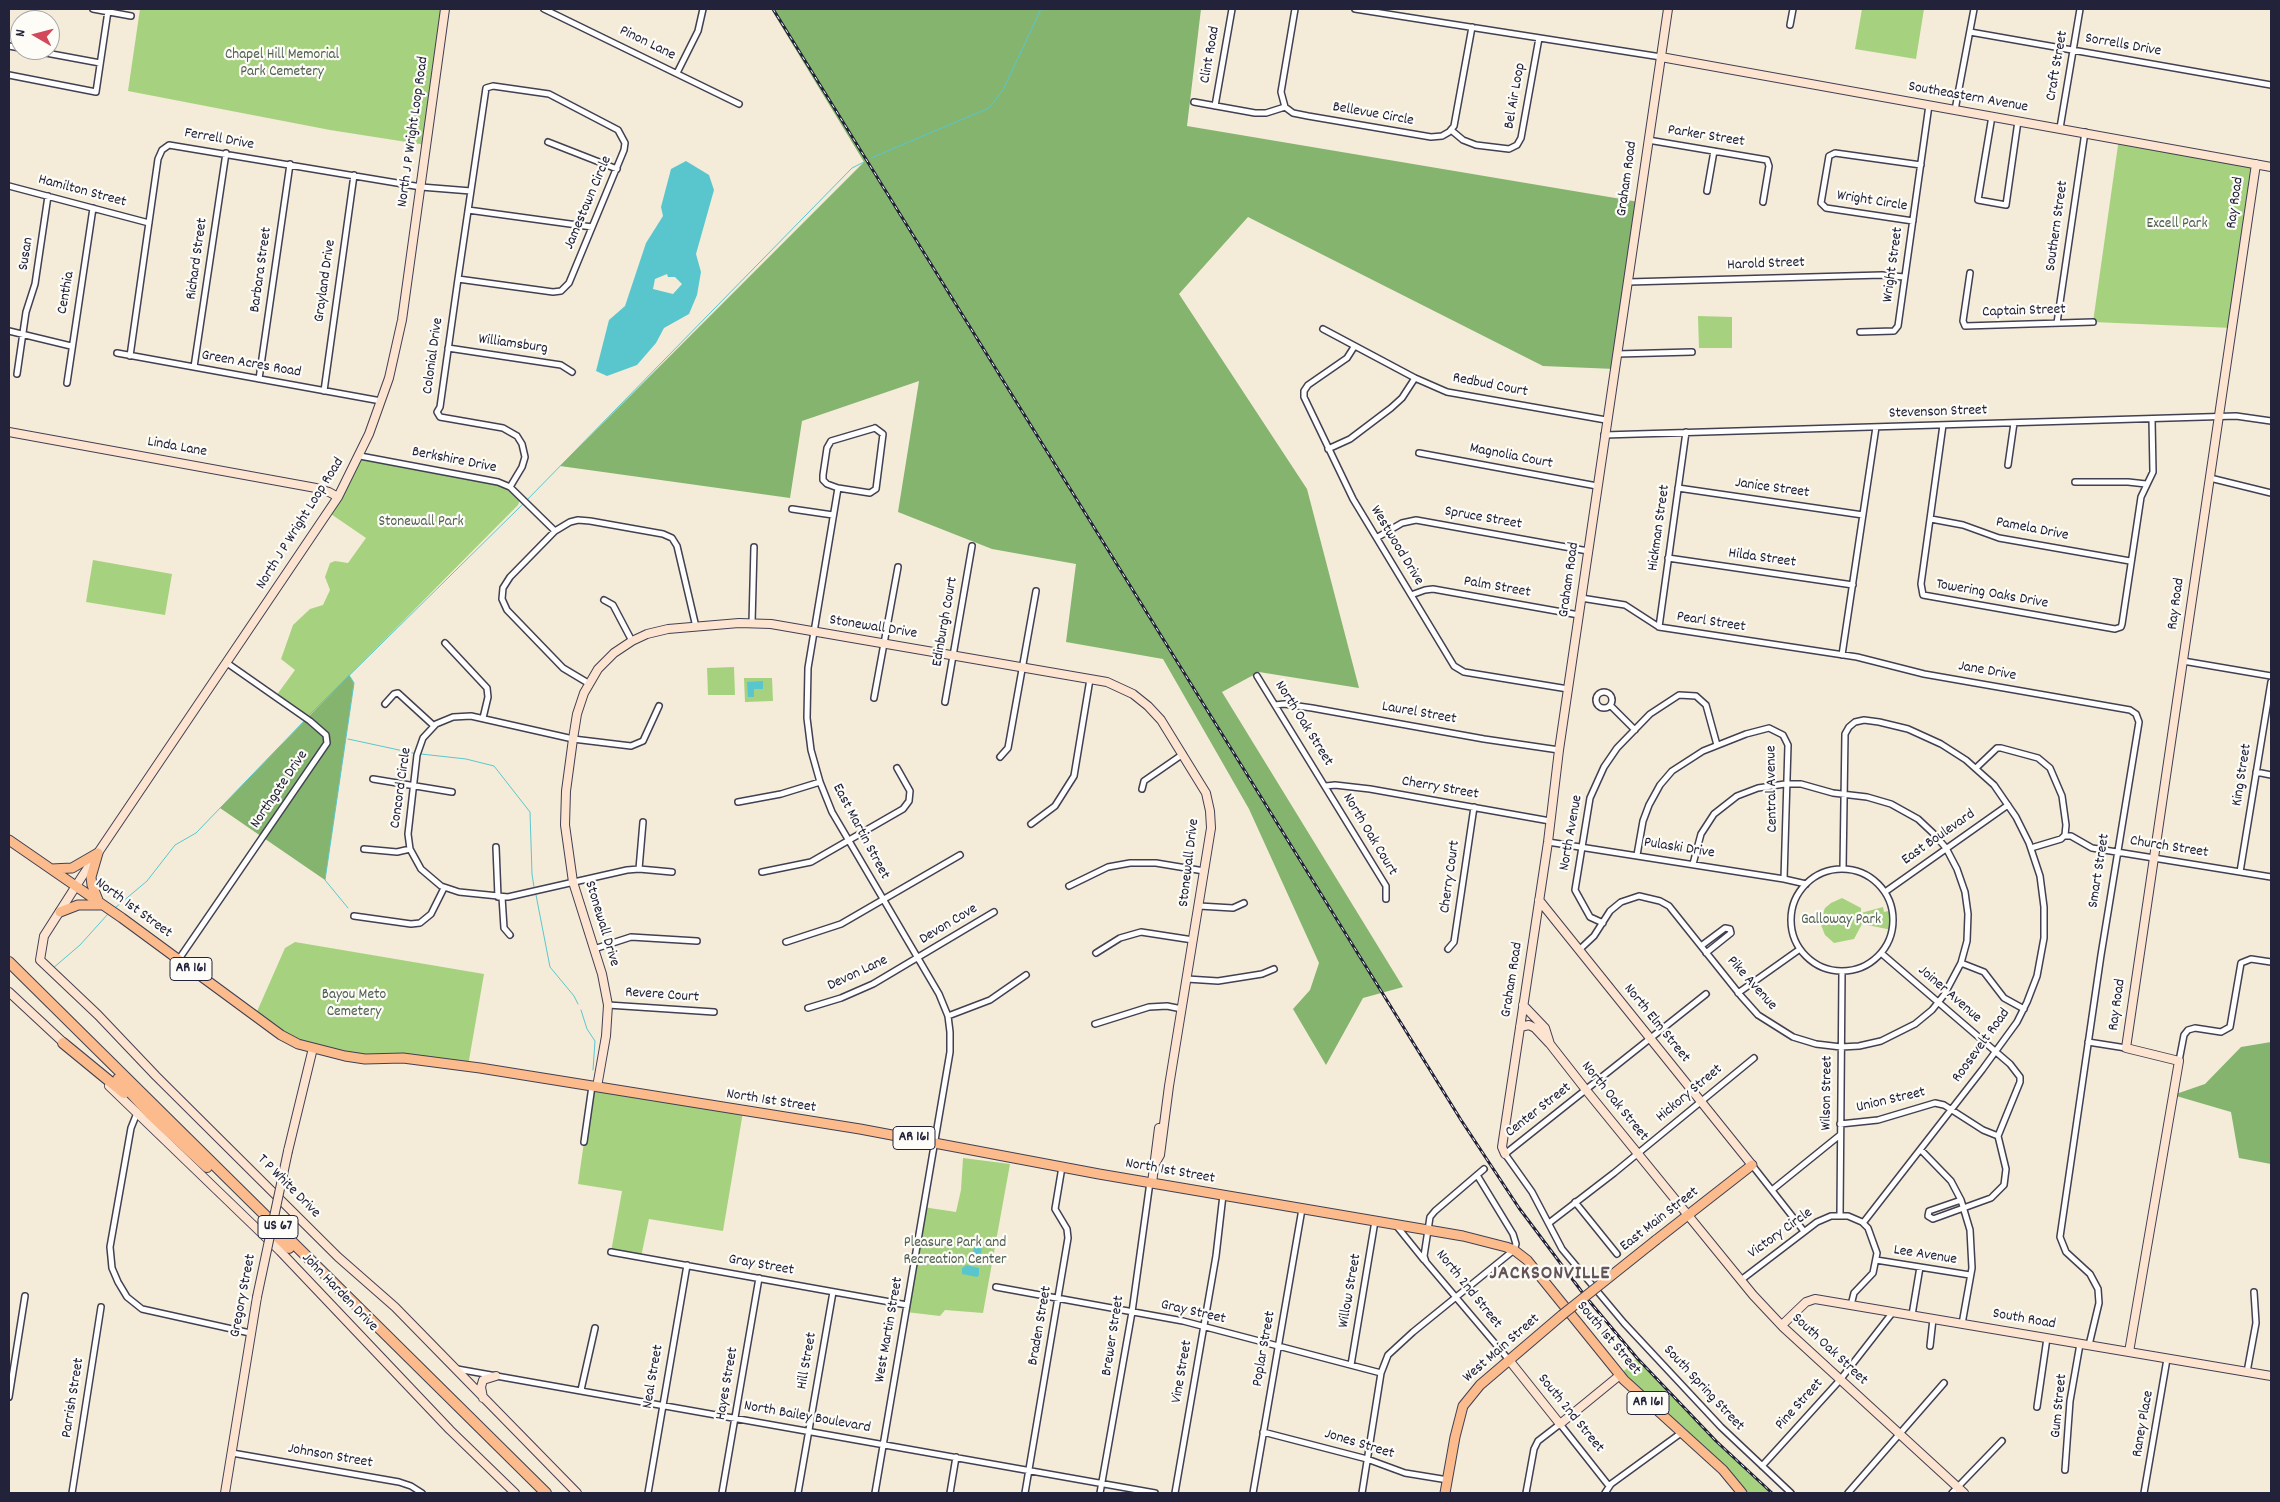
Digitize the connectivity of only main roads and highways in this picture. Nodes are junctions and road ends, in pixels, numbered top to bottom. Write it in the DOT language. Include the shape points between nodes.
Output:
graph roads {
  1 [pos="9,840"];
  2 [pos="51,869"];
  3 [pos="101,903"];
  4 [pos="60,912"];
  5 [pos="9,962"];
  6 [pos="9,971"];
  7 [pos="63,1043"];
  8 [pos="149,1113"];
  9 [pos="1752,1164"];
  10 [pos="1562,1305"];
  11 [pos="1562,1315"];
  12 [pos="539,1493"];
  13 [pos="546,1493"];
  14 [pos="1446,1493"];
  15 [pos="1742,1493"];
  1 -- 2 [label="main road, North 1st Street / AR 161"];
  2 -- 3 [label="main road, North 1st Street / AR 161"];
  2 -- 3 [label="main road" via="72,868 98,853 91,877 94,892"];
  3 -- 4 [label="main road" via="78,905"];
  3 -- 10 [label="main road, North 1st Street / AR 161" via="278,1033 298,1044 357,1058 410,1059 482,1068 934,1142 1471,1237 1514,1250 1527,1260"];
  5 -- 13 [label="highway, US 67"];
  6 -- 8 [label="highway, US 67" via="120,1080"];
  7 -- 8 [label="highway"];
  8 -- 12 [label="highway, US 67"];
  9 -- 11 [label="main road, East Main Street, bridge"];
  10 -- 15 [label="main road, South 1st Street / AR 161" via="1620,1375 1728,1475"];
  11 -- 14 [label="main road, West Main Street" via="1480,1384 1463,1406"];
}
